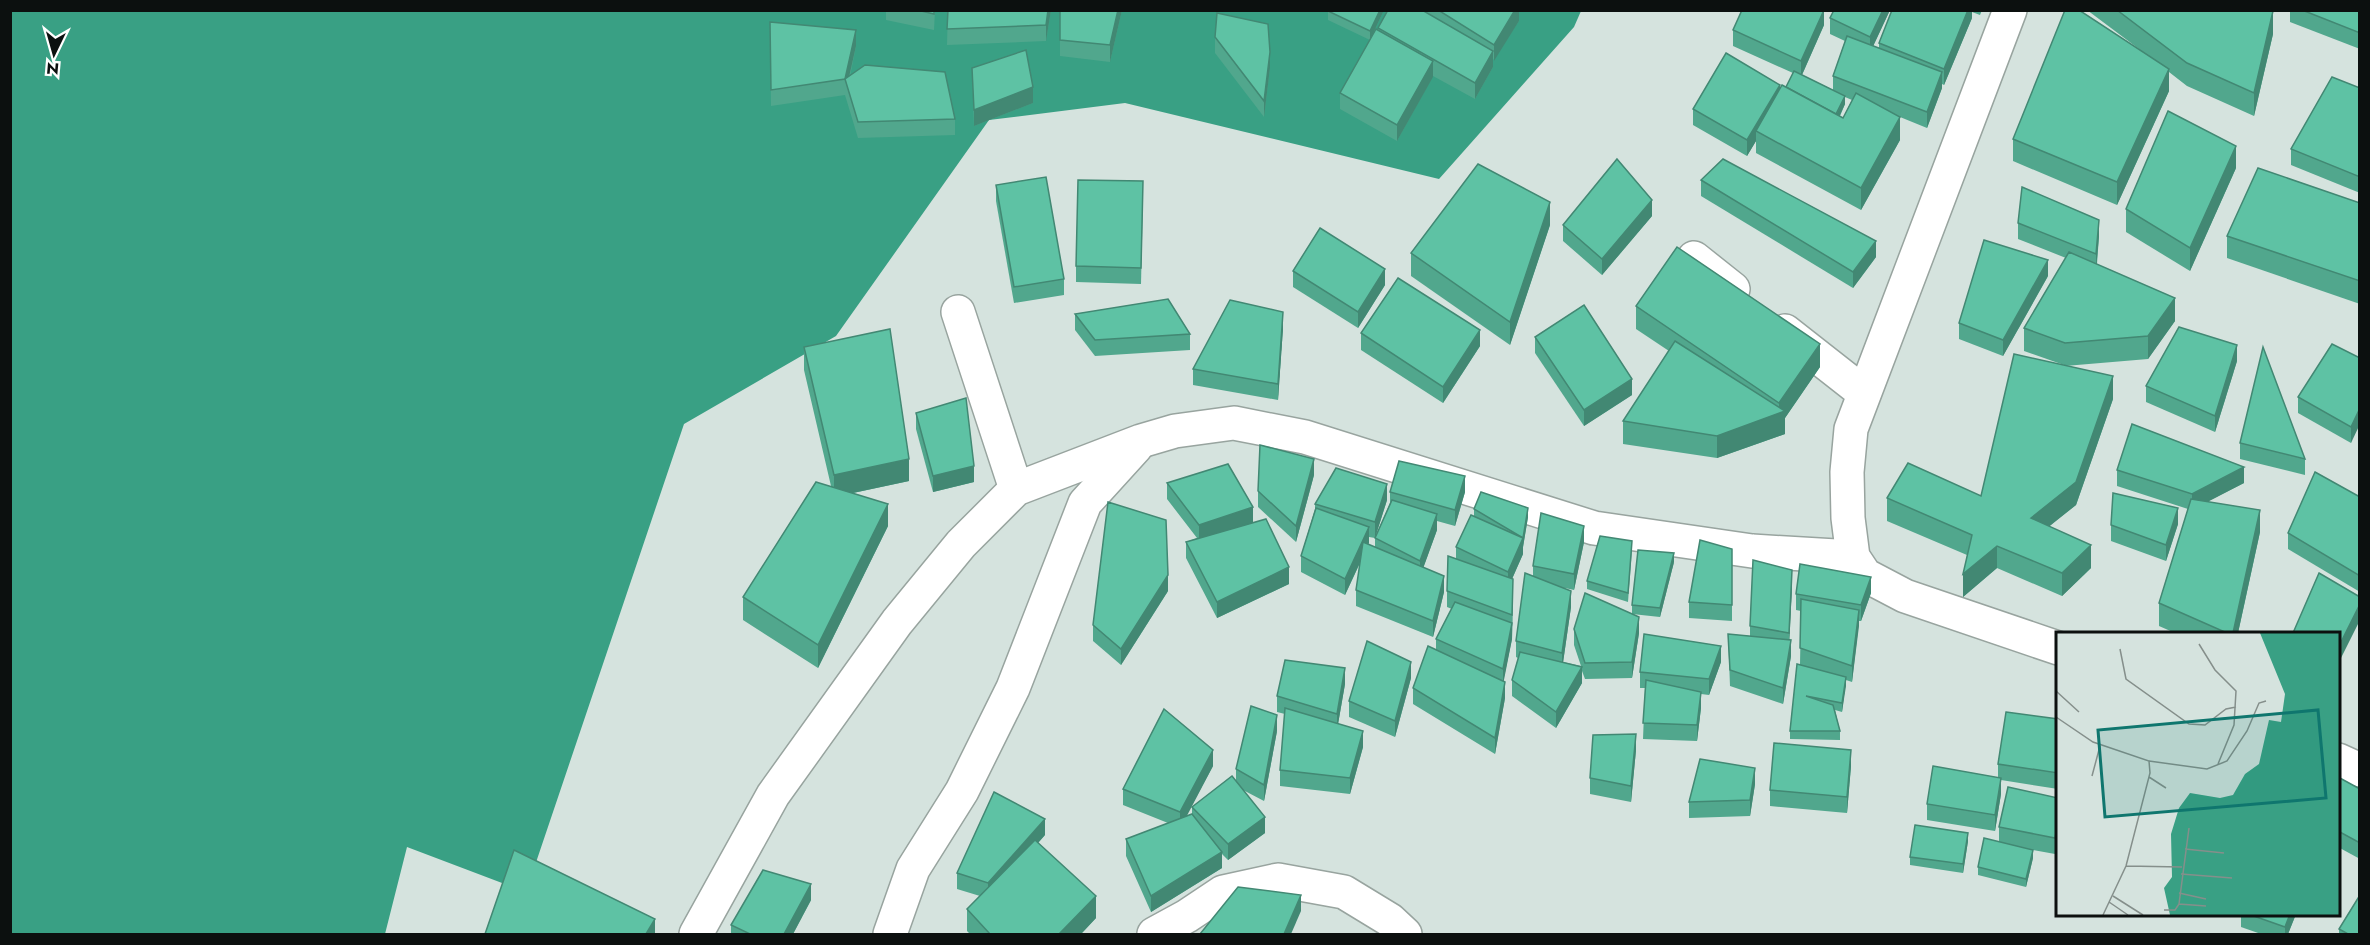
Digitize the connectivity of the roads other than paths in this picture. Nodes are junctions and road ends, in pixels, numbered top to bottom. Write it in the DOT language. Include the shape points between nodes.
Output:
graph roads {
  1 [pos="2010,10"];
  2 [pos="1694,258"];
  3 [pos="958,312"];
  4 [pos="1864,393"];
  5 [pos="1141,441"];
  6 [pos="1016,489"];
  7 [pos="1852,557"];
  8 [pos="2056,647"];
  9 [pos="2340,761"];
  10 [pos="2360,770"];
  11 [pos="696,934"];
  12 [pos="891,934"];
  13 [pos="1154,934"];
  14 [pos="1405,934"];
  1 -- 4 [label="street"];
  2 -- 4 [label="street"];
  3 -- 6 [label="street"];
  4 -- 7 [label="street" via="1851,429 1847,472"];
  5 -- 6 [label="street"];
  5 -- 7 [label="street" via="1175,431 1234,423 1305,437 1594,528 1752,551"];
  5 -- 12 [label="street" via="1085,503 1013,688 962,790 913,869"];
  6 -- 11 [label="street" via="961,544 897,622 773,795"];
  7 -- 8 [label="street" via="1865,574 1905,596"];
  9 -- 10 [label="street"];
  13 -- 14 [label="street" via="1223,892 1278,880 1344,892 1390,920"];
}
